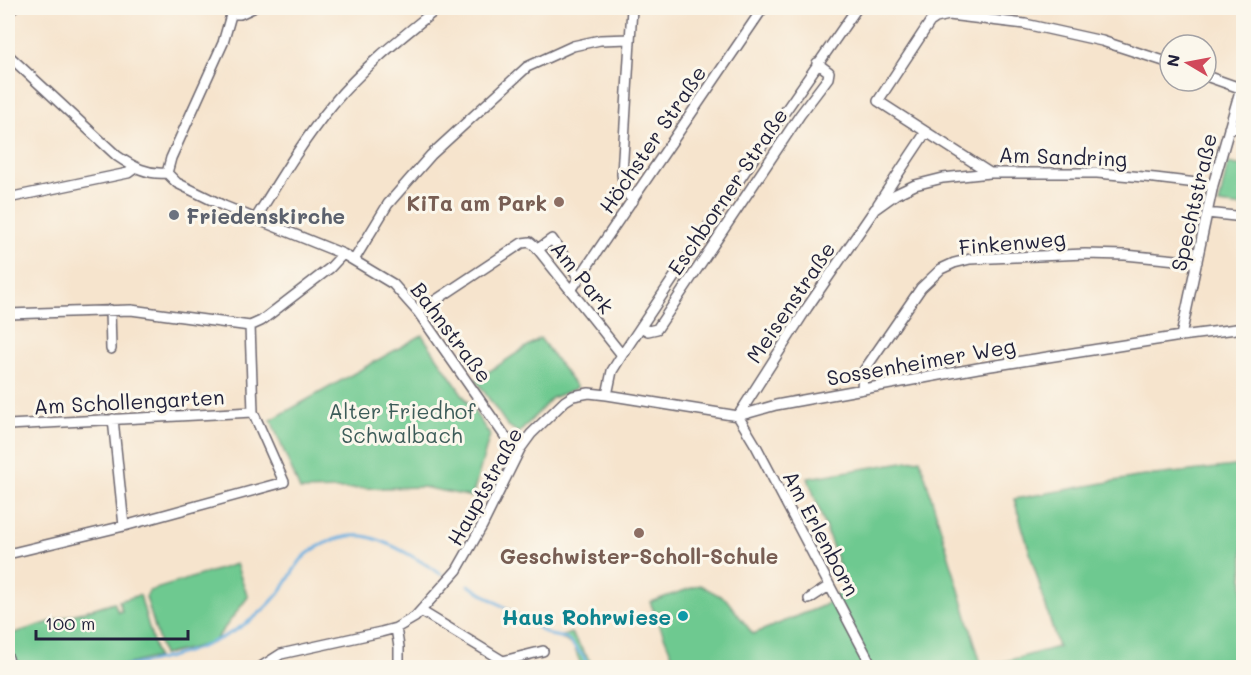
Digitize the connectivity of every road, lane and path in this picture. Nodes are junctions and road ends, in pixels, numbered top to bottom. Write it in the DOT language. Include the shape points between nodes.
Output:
graph roads {
  1 [pos="13,8"];
  2 [pos="252,8"];
  3 [pos="438,8"];
  4 [pos="632,8"];
  5 [pos="763,8"];
  6 [pos="857,8"];
  7 [pos="233,11"];
  8 [pos="8,14"];
  9 [pos="630,39"];
  10 [pos="8,55"];
  11 [pos="1158,59"];
  12 [pos="817,63"];
  13 [pos="1244,77"];
  14 [pos="1218,80"];
  15 [pos="1240,88"];
  16 [pos="1228,128"];
  17 [pos="1244,129"];
  18 [pos="926,132"];
  19 [pos="135,168"];
  20 [pos="167,173"];
  21 [pos="990,173"];
  22 [pos="1214,185"];
  23 [pos="8,198"];
  24 [pos="633,201"];
  25 [pos="875,209"];
  26 [pos="1207,213"];
  27 [pos="1244,216"];
  28 [pos="256,218"];
  29 [pos="538,249"];
  30 [pos="342,254"];
  31 [pos="354,260"];
  32 [pos="1197,262"];
  33 [pos="579,278"];
  34 [pos="571,290"];
  35 [pos="110,310"];
  36 [pos="418,312"];
  37 [pos="8,314"];
  38 [pos="250,326"];
  39 [pos="641,327"];
  40 [pos="1244,328"];
  41 [pos="1181,336"];
  42 [pos="111,349"];
  43 [pos="622,354"];
  44 [pos="862,389"];
  45 [pos="607,395"];
  46 [pos="253,412"];
  47 [pos="738,416"];
  48 [pos="113,419"];
  49 [pos="8,425"];
  50 [pos="520,449"];
  51 [pos="124,526"];
  52 [pos="8,554"];
  53 [pos="829,586"];
  54 [pos="809,599"];
  55 [pos="421,611"];
  56 [pos="396,628"];
  57 [pos="543,651"];
  58 [pos="8,658"];
  59 [pos="10,668"];
  60 [pos="259,668"];
  61 [pos="399,668"];
  62 [pos="873,668"];
  1 -- 8 [label="street"];
  2 -- 7 [label="street" via="240,14"];
  3 -- 28 [label="street" via="384,53 334,103"];
  4 -- 9 [label="street"];
  5 -- 24 [label="street, Höchster Straße"];
  6 -- 12 [label="street, Eschborner Straße"];
  7 -- 20 [label="street"];
  9 -- 24 [label="street" via="622,174 624,189"];
  9 -- 31 [label="street" via="573,46 527,67 430,155 388,204"];
  10 -- 19 [label="street, Bahnstraße" via="117,156"];
  11 -- 18 [label="street, Am Sandring" via="1058,30 943,15 930,22 878,101"];
  12 -- 39 [label="street, Eschborner Straße"];
  12 -- 39 [label="street, Eschborner Straße" via="829,72 828,78 657,329 648,331"];
  13 -- 15 [label="street, Spechtstraße"];
  14 -- 15 [label="street"];
  15 -- 16 [label="street, Spechtstraße"];
  16 -- 17 [label="street"];
  16 -- 22 [label="street, Spechtstraße"];
  18 -- 21 [label="street, Am Sandring"];
  18 -- 25 [label="street, Meisenstraße"];
  19 -- 20 [label="street, Bahnstraße"];
  19 -- 23 [label="street"];
  20 -- 28 [label="street, Bahnstraße" via="177,183"];
  21 -- 22 [label="street, Am Sandring" via="1097,173"];
  21 -- 25 [label="street, Meisenstraße" via="915,185"];
  22 -- 26 [label="street, Spechtstraße"];
  24 -- 33 [label="street, Höchster Straße"];
  25 -- 47 [label="street, Meisenstraße"];
  26 -- 27 [label="street"];
  26 -- 32 [label="street, Spechtstraße"];
  28 -- 30 [label="street, Bahnstraße"];
  29 -- 33 [label="street" via="552,239"];
  29 -- 34 [label="street, Am Park"];
  29 -- 36 [label="street, Am Park" via="530,242 522,243"];
  30 -- 31 [label="street, Bahnstraße"];
  30 -- 38 [label="street" via="322,275"];
  31 -- 36 [label="street, Bahnstraße" via="393,284"];
  32 -- 41 [label="street, Spechtstraße"];
  32 -- 44 [label="street, Finkenweg" via="1085,254 954,263 934,274 921,288 863,372"];
  33 -- 34 [label="street, Höchster Straße"];
  34 -- 43 [label="street, Am Park"];
  35 -- 37 [label="street"];
  35 -- 38 [label="street"];
  35 -- 42 [label="street"];
  36 -- 50 [label="street, Bahnstraße" via="507,439"];
  38 -- 46 [label="street"];
  39 -- 43 [label="street, Eschborner Straße"];
  40 -- 41 [label="street, Sossenheimer Weg"];
  41 -- 44 [label="street, Sossenheimer Weg"];
  43 -- 45 [label="street, Eschborner Straße" via="612,371"];
  44 -- 47 [label="street, Sossenheimer Weg" via="760,408"];
  45 -- 47 [label="street, Sossenheimer Weg"];
  45 -- 50 [label="street, Hauptstraße" via="573,396"];
  46 -- 48 [label="street, Am Schollengarten"];
  46 -- 51 [label="street" via="284,482"];
  47 -- 53 [label="street, Am Erlenborn"];
  48 -- 49 [label="street, Am Schollengarten"];
  48 -- 51 [label="street"];
  50 -- 55 [label="street, Hauptstraße" via="457,570"];
  51 -- 52 [label="street"];
  53 -- 54 [label="street"];
  53 -- 62 [label="street, Am Erlenborn"];
  55 -- 56 [label="street, Hauptstraße"];
  55 -- 57 [label="street" via="503,661"];
  56 -- 60 [label="street" via="281,654"];
  56 -- 61 [label="street"];
  58 -- 59 [label="street"];
}
